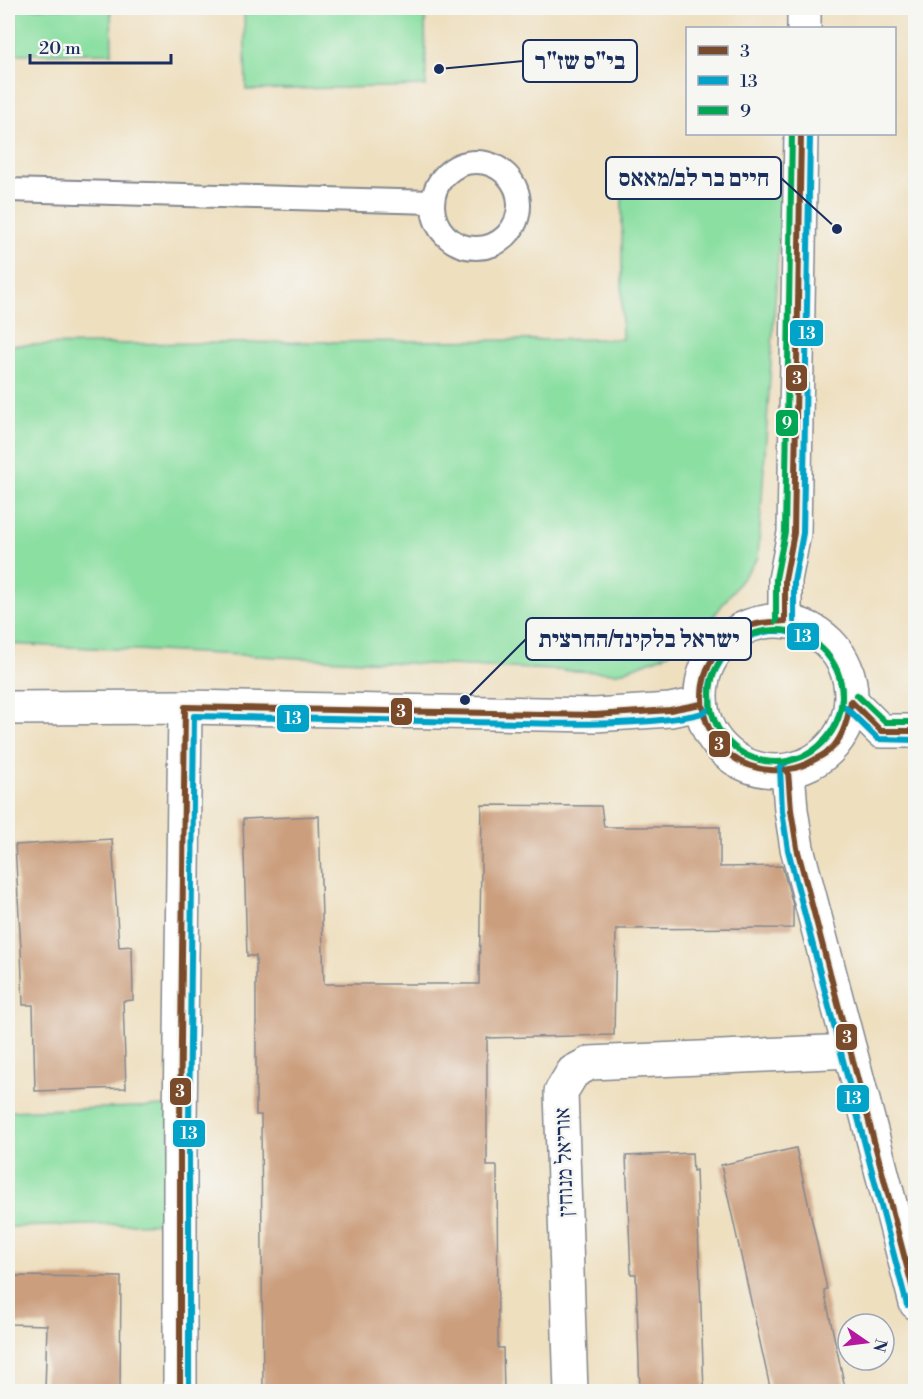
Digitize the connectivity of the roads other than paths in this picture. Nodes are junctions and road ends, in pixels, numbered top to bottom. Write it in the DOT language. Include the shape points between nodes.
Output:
graph roads {
  1 [pos="804,8"];
  2 [pos="804,27"];
  3 [pos="801,135"];
  4 [pos="8,190"];
  5 [pos="433,202"];
  6 [pos="785,621"];
  7 [pos="851,700"];
  8 [pos="701,704"];
  9 [pos="185,707"];
  10 [pos="8,708"];
  11 [pos="915,731"];
  12 [pos="789,771"];
  13 [pos="850,1051"];
  14 [pos="915,1303"];
  15 [pos="180,1392"];
  16 [pos="571,1392"];
  1 -- 2 [label="street"];
  3 -- 6 [label="street" via="794,533 785,580"];
  4 -- 5 [label="lane"];
  6 -- 7 [label="street" via="807,627 826,640 840,657 849,678"];
  6 -- 8 [label="street" via="741,629 724,643 710,661 702,681"];
  7 -- 11 [label="street" via="881,731"];
  7 -- 12 [label="street" via="846,725 832,747 812,762"];
  8 -- 9 [label="street" via="670,710 595,714"];
  8 -- 12 [label="street" via="707,727 721,748 740,763 764,771"];
  9 -- 10 [label="street"];
  9 -- 15 [label="street"];
  12 -- 13 [label="street" via="797,848"];
  13 -- 14 [label="street"];
  13 -- 16 [label="street, אוריאל מנוחין" via="590,1063 573,1072 561,1092"];
}
